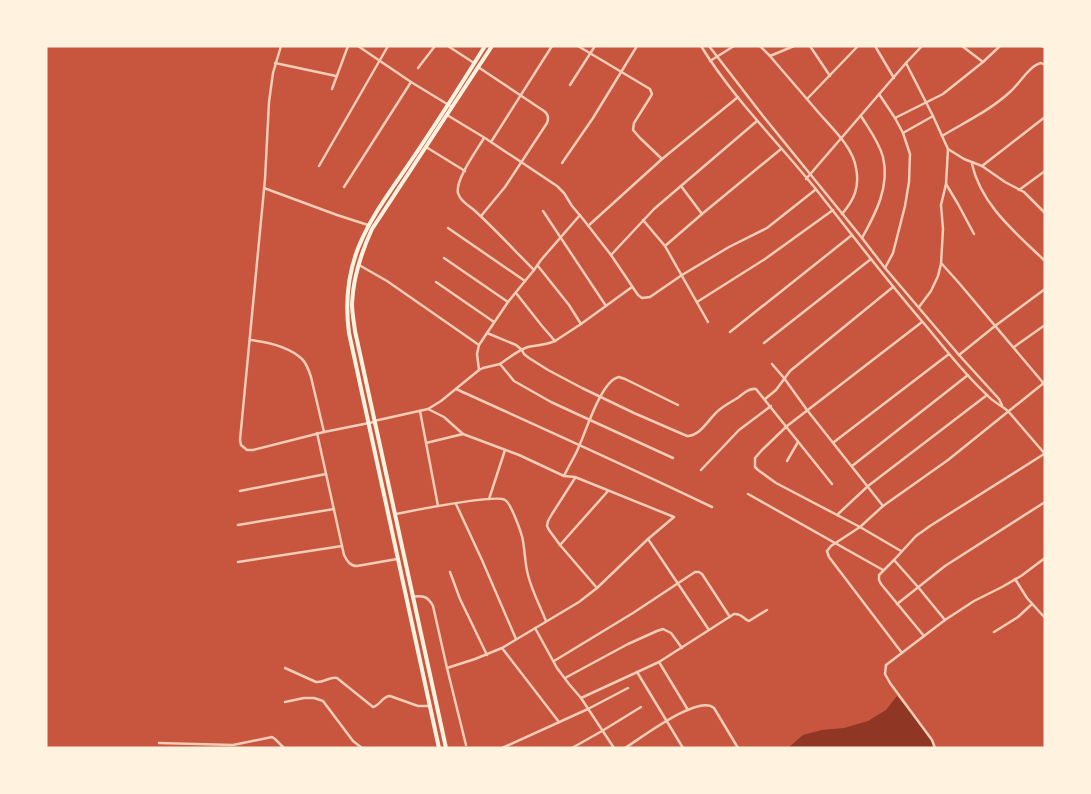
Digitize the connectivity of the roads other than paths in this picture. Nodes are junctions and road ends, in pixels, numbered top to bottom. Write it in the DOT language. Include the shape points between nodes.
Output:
graph roads {
  1 [pos="281,46"];
  2 [pos="348,46"];
  3 [pos="358,46"];
  4 [pos="388,46"];
  5 [pos="435,46"];
  6 [pos="448,46"];
  7 [pos="485,46"];
  8 [pos="492,46"];
  9 [pos="552,46"];
  10 [pos="578,46"];
  11 [pos="595,46"];
  12 [pos="637,46"];
  13 [pos="701,46"];
  14 [pos="709,46"];
  15 [pos="734,46"];
  16 [pos="760,46"];
  17 [pos="794,46"];
  18 [pos="810,46"];
  19 [pos="858,46"];
  20 [pos="875,46"];
  21 [pos="922,46"];
  22 [pos="962,46"];
  23 [pos="1000,46"];
  24 [pos="1041,46"];
  25 [pos="1045,47"];
  26 [pos="590,53"];
  27 [pos="770,56"];
  28 [pos="716,57"];
  29 [pos="710,60"];
  30 [pos="379,61"];
  31 [pos="983,62"];
  32 [pos="275,63"];
  33 [pos="906,63"];
  34 [pos="474,64"];
  35 [pos="1045,65"];
  36 [pos="418,68"];
  37 [pos="478,68"];
  38 [pos="622,72"];
  39 [pos="336,76"];
  40 [pos="830,76"];
  41 [pos="894,78"];
  42 [pos="411,82"];
  43 [pos="570,85"];
  44 [pos="332,89"];
  45 [pos="879,94"];
  46 [pos="520,95"];
  47 [pos="738,97"];
  48 [pos="807,100"];
  49 [pos="448,104"];
  50 [pos="926,104"];
  51 [pos="452,107"];
  52 [pos="448,115"];
  53 [pos="861,116"];
  54 [pos="933,116"];
  55 [pos="1045,117"];
  56 [pos="895,118"];
  57 [pos="758,121"];
  58 [pos="903,134"];
  59 [pos="942,136"];
  60 [pos="485,138"];
  61 [pos="841,139"];
  62 [pos="491,142"];
  63 [pos="426,147"];
  64 [pos="781,149"];
  65 [pos="948,149"];
  66 [pos="662,159"];
  67 [pos="522,162"];
  68 [pos="562,163"];
  69 [pos="972,163"];
  70 [pos="318,166"];
  71 [pos="982,166"];
  72 [pos="464,171"];
  73 [pos="1045,171"];
  74 [pos="811,174"];
  75 [pos="806,179"];
  76 [pos="946,184"];
  77 [pos="681,186"];
  78 [pos="344,187"];
  79 [pos="264,188"];
  80 [pos="816,190"];
  81 [pos="1019,190"];
  82 [pos="1045,205"];
  83 [pos="1041,208"];
  84 [pos="832,210"];
  85 [pos="543,211"];
  86 [pos="1045,213"];
  87 [pos="702,214"];
  88 [pos="842,214"];
  89 [pos="480,216"];
  90 [pos="580,216"];
  91 [pos="642,220"];
  92 [pos="368,225"];
  93 [pos="588,226"];
  94 [pos="448,228"];
  95 [pos="974,234"];
  96 [pos="852,235"];
  97 [pos="560,238"];
  98 [pos="862,238"];
  99 [pos="665,246"];
  100 [pos="611,255"];
  101 [pos="444,258"];
  102 [pos="871,259"];
  103 [pos="1045,261"];
  104 [pos="942,264"];
  105 [pos="358,265"];
  106 [pos="538,266"];
  107 [pos="885,268"];
  108 [pos="534,270"];
  109 [pos="682,275"];
  110 [pos="525,281"];
  111 [pos="436,282"];
  112 [pos="632,286"];
  113 [pos="893,287"];
  114 [pos="1045,289"];
  115 [pos="516,293"];
  116 [pos="508,302"];
  117 [pos="697,302"];
  118 [pos="606,306"];
  119 [pos="919,307"];
  120 [pos="494,322"];
  121 [pos="708,322"];
  122 [pos="922,322"];
  123 [pos="581,324"];
  124 [pos="1045,325"];
  125 [pos="995,326"];
  126 [pos="730,332"];
  127 [pos="487,333"];
  128 [pos="250,340"];
  129 [pos="555,341"];
  130 [pos="764,343"];
  131 [pos="479,345"];
  132 [pos="1014,347"];
  133 [pos="522,350"];
  134 [pos="949,354"];
  135 [pos="959,355"];
  136 [pos="500,364"];
  137 [pos="772,364"];
  138 [pos="479,370"];
  139 [pos="968,375"];
  140 [pos="784,378"];
  141 [pos="1044,383"];
  142 [pos="456,389"];
  143 [pos="600,396"];
  144 [pos="987,396"];
  145 [pos="765,399"];
  146 [pos="678,405"];
  147 [pos="771,406"];
  148 [pos="1003,406"];
  149 [pos="428,409"];
  150 [pos="807,410"];
  151 [pos="420,411"];
  152 [pos="1008,411"];
  153 [pos="590,420"];
  154 [pos="373,422"];
  155 [pos="786,426"];
  156 [pos="324,432"];
  157 [pos="317,434"];
  158 [pos="463,434"];
  159 [pos="798,442"];
  160 [pos="834,442"];
  161 [pos="426,443"];
  162 [pos="579,446"];
  163 [pos="504,450"];
  164 [pos="1044,454"];
  165 [pos="673,458"];
  166 [pos="787,461"];
  167 [pos="852,466"];
  168 [pos="701,470"];
  169 [pos="326,474"];
  170 [pos="564,476"];
  171 [pos="575,478"];
  172 [pos="832,484"];
  173 [pos="868,486"];
  174 [pos="240,491"];
  175 [pos="608,491"];
  176 [pos="748,494"];
  177 [pos="489,499"];
  178 [pos="1045,502"];
  179 [pos="456,504"];
  180 [pos="438,506"];
  181 [pos="883,506"];
  182 [pos="712,507"];
  183 [pos="334,509"];
  184 [pos="394,514"];
  185 [pos="837,515"];
  186 [pos="238,525"];
  187 [pos="860,527"];
  188 [pos="648,539"];
  189 [pos="835,543"];
  190 [pos="560,545"];
  191 [pos="342,546"];
  192 [pos="901,551"];
  193 [pos="399,558"];
  194 [pos="894,560"];
  195 [pos="1043,560"];
  196 [pos="238,562"];
  197 [pos="1045,565"];
  198 [pos="883,570"];
  199 [pos="450,572"];
  200 [pos="1015,579"];
  201 [pos="678,584"];
  202 [pos="918,586"];
  203 [pos="597,588"];
  204 [pos="412,597"];
  205 [pos="897,604"];
  206 [pos="1032,604"];
  207 [pos="767,610"];
  208 [pos="730,617"];
  209 [pos="1045,618"];
  210 [pos="945,620"];
  211 [pos="546,621"];
  212 [pos="534,628"];
  213 [pos="709,630"];
  214 [pos="994,632"];
  215 [pos="924,636"];
  216 [pos="516,639"];
  217 [pos="502,648"];
  218 [pos="682,648"];
  219 [pos="902,653"];
  220 [pos="487,655"];
  221 [pos="554,661"];
  222 [pos="659,662"];
  223 [pos="285,668"];
  224 [pos="447,668"];
  225 [pos="637,672"];
  226 [pos="564,678"];
  227 [pos="628,688"];
  228 [pos="581,698"];
  229 [pos="285,702"];
  230 [pos="431,706"];
  231 [pos="640,707"];
  232 [pos="588,709"];
  233 [pos="688,710"];
  234 [pos="667,721"];
  235 [pos="559,722"];
  236 [pos="602,731"];
  237 [pos="159,743"];
  238 [pos="190,744"];
  239 [pos="466,745"];
  240 [pos="220,746"];
  241 [pos="233,746"];
  242 [pos="190,748"];
  243 [pos="284,748"];
  244 [pos="362,748"];
  245 [pos="440,748"];
  246 [pos="446,748"];
  247 [pos="502,748"];
  248 [pos="572,748"];
  249 [pos="614,748"];
  250 [pos="624,748"];
  251 [pos="683,748"];
  252 [pos="738,748"];
  253 [pos="935,748"];
  1 -- 32 [label="street"];
  2 -- 39 [label="street"];
  3 -- 30 [label="street"];
  4 -- 30 [label="street"];
  5 -- 36 [label="street"];
  6 -- 34 [label="street"];
  7 -- 34 [label="main road"];
  8 -- 37 [label="main road"];
  9 -- 46 [label="street"];
  10 -- 26 [label="street"];
  11 -- 26 [label="street"];
  12 -- 38 [label="street"];
  13 -- 29 [label="street"];
  14 -- 28 [label="street"];
  15 -- 28 [label="street"];
  16 -- 27 [label="street"];
  17 -- 27 [label="street"];
  18 -- 40 [label="street"];
  19 -- 40 [label="street"];
  20 -- 41 [label="street"];
  21 -- 33 [label="street"];
  22 -- 31 [label="street"];
  23 -- 31 [label="street"];
  24 -- 25 [label="street"];
  26 -- 38 [label="street"];
  26 -- 43 [label="street"];
  27 -- 48 [label="street"];
  28 -- 29 [label="street"];
  28 -- 74 [label="street"];
  29 -- 47 [label="street"];
  30 -- 42 [label="street"];
  30 -- 70 [label="street"];
  31 -- 50 [label="street"];
  32 -- 39 [label="street"];
  32 -- 79 [label="street" via="269,102"];
  33 -- 41 [label="street"];
  33 -- 50 [label="street"];
  34 -- 37 [label="street"];
  34 -- 49 [label="main road"];
  35 -- 59 [label="street" via="1034,65 1011,92"];
  37 -- 46 [label="street"];
  37 -- 51 [label="main road"];
  38 -- 66 [label="street" via="651,91 633,130"];
  38 -- 68 [label="street"];
  39 -- 44 [label="street"];
  40 -- 48 [label="street"];
  41 -- 45 [label="street"];
  42 -- 49 [label="street"];
  42 -- 78 [label="street"];
  45 -- 53 [label="street"];
  45 -- 56 [label="street"];
  46 -- 62 [label="street"];
  46 -- 67 [label="street" via="548,115 547,123"];
  47 -- 57 [label="street"];
  47 -- 66 [label="street"];
  48 -- 61 [label="street"];
  49 -- 51 [label="street"];
  49 -- 92 [label="main road"];
  50 -- 54 [label="street"];
  50 -- 56 [label="street"];
  51 -- 52 [label="main road"];
  52 -- 60 [label="street"];
  52 -- 63 [label="main road"];
  53 -- 61 [label="street"];
  53 -- 98 [label="street" via="880,150 885,175 881,199"];
  54 -- 58 [label="street"];
  54 -- 59 [label="street"];
  55 -- 71 [label="street"];
  56 -- 58 [label="street"];
  57 -- 64 [label="street"];
  57 -- 77 [label="street"];
  58 -- 107 [label="street" via="910,154 909,182 893,253"];
  59 -- 65 [label="street"];
  60 -- 62 [label="street"];
  60 -- 72 [label="street"];
  61 -- 74 [label="street"];
  61 -- 88 [label="street" via="854,160 857,184 855,196"];
  62 -- 67 [label="street"];
  63 -- 72 [label="street"];
  63 -- 105 [label="main road" via="372,229"];
  64 -- 75 [label="street"];
  64 -- 87 [label="street"];
  65 -- 69 [label="street"];
  65 -- 76 [label="street"];
  66 -- 93 [label="street"];
  67 -- 89 [label="street"];
  67 -- 90 [label="street" via="557,186"];
  69 -- 71 [label="street"];
  69 -- 103 [label="street" via="975,177 998,214"];
  71 -- 81 [label="street"];
  72 -- 89 [label="street" via="458,193"];
  73 -- 81 [label="street"];
  74 -- 75 [label="street"];
  74 -- 88 [label="street"];
  75 -- 80 [label="street"];
  76 -- 95 [label="street"];
  76 -- 104 [label="street" via="942,205"];
  77 -- 87 [label="street"];
  77 -- 91 [label="street"];
  79 -- 92 [label="street"];
  79 -- 128 [label="street"];
  80 -- 84 [label="street"];
  80 -- 109 [label="street" via="767,228"];
  81 -- 83 [label="street"];
  82 -- 83 [label="street"];
  83 -- 86 [label="street"];
  84 -- 96 [label="street"];
  84 -- 117 [label="street" via="765,259"];
  85 -- 97 [label="street"];
  87 -- 99 [label="street"];
  88 -- 98 [label="street"];
  89 -- 108 [label="street"];
  90 -- 93 [label="street"];
  90 -- 97 [label="street"];
  91 -- 99 [label="street"];
  91 -- 100 [label="street"];
  92 -- 154 [label="main road" via="353,261 347,307 349,333"];
  93 -- 100 [label="street"];
  94 -- 110 [label="street"];
  96 -- 102 [label="street"];
  96 -- 126 [label="street"];
  97 -- 106 [label="street"];
  97 -- 118 [label="street"];
  98 -- 107 [label="street"];
  99 -- 109 [label="street"];
  100 -- 112 [label="street"];
  101 -- 116 [label="street"];
  102 -- 113 [label="street"];
  102 -- 130 [label="street"];
  104 -- 119 [label="street" via="931,291"];
  104 -- 125 [label="street"];
  105 -- 131 [label="street"];
  105 -- 154 [label="main road" via="352,303 354,331"];
  106 -- 108 [label="street"];
  106 -- 123 [label="street"];
  107 -- 119 [label="street"];
  108 -- 110 [label="street"];
  109 -- 112 [label="street" via="650,297 642,298"];
  109 -- 117 [label="street"];
  110 -- 115 [label="street"];
  111 -- 120 [label="street"];
  112 -- 118 [label="street"];
  113 -- 122 [label="street"];
  113 -- 140 [label="street"];
  114 -- 125 [label="street"];
  115 -- 116 [label="street"];
  115 -- 129 [label="street"];
  116 -- 120 [label="street"];
  117 -- 121 [label="street"];
  118 -- 123 [label="street"];
  119 -- 135 [label="street"];
  120 -- 127 [label="street"];
  122 -- 134 [label="street"];
  122 -- 150 [label="street"];
  123 -- 129 [label="street"];
  124 -- 132 [label="street"];
  125 -- 132 [label="street"];
  125 -- 135 [label="street"];
  127 -- 131 [label="street"];
  127 -- 133 [label="street"];
  128 -- 156 [label="street" via="277,345 302,359 311,377"];
  128 -- 157 [label="street" via="241,445 253,450"];
  129 -- 133 [label="street"];
  131 -- 138 [label="street"];
  132 -- 141 [label="street"];
  133 -- 136 [label="street"];
  133 -- 143 [label="street" via="548,370"];
  134 -- 139 [label="street"];
  134 -- 160 [label="street"];
  135 -- 148 [label="street"];
  136 -- 138 [label="street"];
  136 -- 153 [label="street" via="514,381"];
  137 -- 140 [label="street"];
  138 -- 142 [label="street"];
  139 -- 144 [label="street"];
  139 -- 167 [label="street"];
  140 -- 145 [label="street"];
  140 -- 150 [label="street"];
  141 -- 152 [label="street"];
  142 -- 149 [label="street"];
  142 -- 162 [label="street"];
  143 -- 145 [label="street" via="690,436 698,432 718,410 750,389 756,389"];
  143 -- 146 [label="street" via="609,382 619,377"];
  143 -- 153 [label="street"];
  144 -- 148 [label="street"];
  144 -- 173 [label="street"];
  145 -- 147 [label="street"];
  147 -- 155 [label="street"];
  147 -- 168 [label="street" via="739,430"];
  148 -- 152 [label="street"];
  149 -- 151 [label="street"];
  149 -- 158 [label="street" via="444,417"];
  150 -- 155 [label="street"];
  150 -- 160 [label="street"];
  151 -- 154 [label="street"];
  151 -- 161 [label="street"];
  152 -- 164 [label="street"];
  152 -- 181 [label="street" via="948,460"];
  153 -- 162 [label="street"];
  153 -- 165 [label="street"];
  154 -- 156 [label="street"];
  154 -- 184 [label="main road"];
  154 -- 193 [label="main road"];
  155 -- 159 [label="street"];
  155 -- 185 [label="street" via="759,454 754,462 756,467 776,483"];
  156 -- 157 [label="street"];
  157 -- 169 [label="street"];
  158 -- 161 [label="street"];
  158 -- 163 [label="street"];
  159 -- 166 [label="street"];
  159 -- 172 [label="street"];
  160 -- 167 [label="street"];
  161 -- 180 [label="street"];
  162 -- 170 [label="street"];
  162 -- 182 [label="street"];
  163 -- 170 [label="street"];
  163 -- 177 [label="street"];
  164 -- 192 [label="street" via="930,526"];
  167 -- 173 [label="street"];
  169 -- 174 [label="street"];
  169 -- 183 [label="street"];
  170 -- 171 [label="street"];
  171 -- 175 [label="street"];
  171 -- 190 [label="street" via="548,521 549,530"];
  173 -- 181 [label="street"];
  173 -- 185 [label="street"];
  175 -- 188 [label="street" via="674,517"];
  175 -- 190 [label="street"];
  176 -- 189 [label="street"];
  177 -- 179 [label="street"];
  177 -- 211 [label="street" via="502,498 512,510 523,542 527,574"];
  178 -- 202 [label="street"];
  179 -- 180 [label="street"];
  179 -- 216 [label="street"];
  180 -- 184 [label="street"];
  181 -- 187 [label="street"];
  183 -- 186 [label="street"];
  183 -- 191 [label="street"];
  184 -- 204 [label="main road"];
  185 -- 187 [label="street"];
  187 -- 189 [label="street"];
  187 -- 192 [label="street"];
  188 -- 201 [label="street"];
  188 -- 203 [label="street"];
  189 -- 198 [label="street"];
  189 -- 219 [label="street" via="827,551 829,557"];
  190 -- 203 [label="street"];
  191 -- 193 [label="street" via="353,566"];
  191 -- 196 [label="street"];
  192 -- 194 [label="street"];
  193 -- 230 [label="main road"];
  194 -- 198 [label="street"];
  194 -- 202 [label="street"];
  195 -- 197 [label="street"];
  195 -- 200 [label="street"];
  198 -- 205 [label="street" via="878,580"];
  199 -- 220 [label="street"];
  200 -- 206 [label="street"];
  200 -- 210 [label="street" via="974,600"];
  201 -- 208 [label="street" via="699,572"];
  201 -- 213 [label="street"];
  201 -- 221 [label="street"];
  202 -- 205 [label="street"];
  202 -- 210 [label="street"];
  203 -- 211 [label="street"];
  204 -- 224 [label="street" via="422,595 431,602"];
  204 -- 246 [label="main road"];
  205 -- 215 [label="street"];
  206 -- 209 [label="street"];
  206 -- 214 [label="street"];
  207 -- 208 [label="street" via="749,621 738,614"];
  208 -- 213 [label="street"];
  210 -- 215 [label="street"];
  211 -- 212 [label="street"];
  212 -- 216 [label="street"];
  212 -- 221 [label="street"];
  213 -- 218 [label="street"];
  215 -- 219 [label="street"];
  216 -- 217 [label="street"];
  217 -- 220 [label="street"];
  217 -- 235 [label="street"];
  218 -- 222 [label="street"];
  218 -- 226 [label="street" via="671,633 657,630"];
  219 -- 253 [label="street" via="886,665 885,674"];
  220 -- 224 [label="street"];
  221 -- 226 [label="street"];
  222 -- 225 [label="street"];
  222 -- 233 [label="street"];
  223 -- 230 [label="street" via="316,682 337,678 373,707 385,696 418,706"];
  224 -- 239 [label="street"];
  225 -- 228 [label="street"];
  225 -- 234 [label="street"];
  226 -- 228 [label="street"];
  227 -- 232 [label="street"];
  228 -- 232 [label="street"];
  229 -- 244 [label="street" via="304,698 323,701"];
  230 -- 245 [label="main road"];
  231 -- 236 [label="street"];
  232 -- 235 [label="street"];
  232 -- 236 [label="street"];
  233 -- 234 [label="street"];
  233 -- 252 [label="street" via="712,706"];
  234 -- 250 [label="street"];
  234 -- 251 [label="street"];
  235 -- 247 [label="street"];
  236 -- 248 [label="street"];
  236 -- 249 [label="street"];
  237 -- 238 [label="street"];
  238 -- 240 [label="street"];
  238 -- 242 [label="street"];
  240 -- 241 [label="street"];
  241 -- 243 [label="street" via="272,737"];
}
